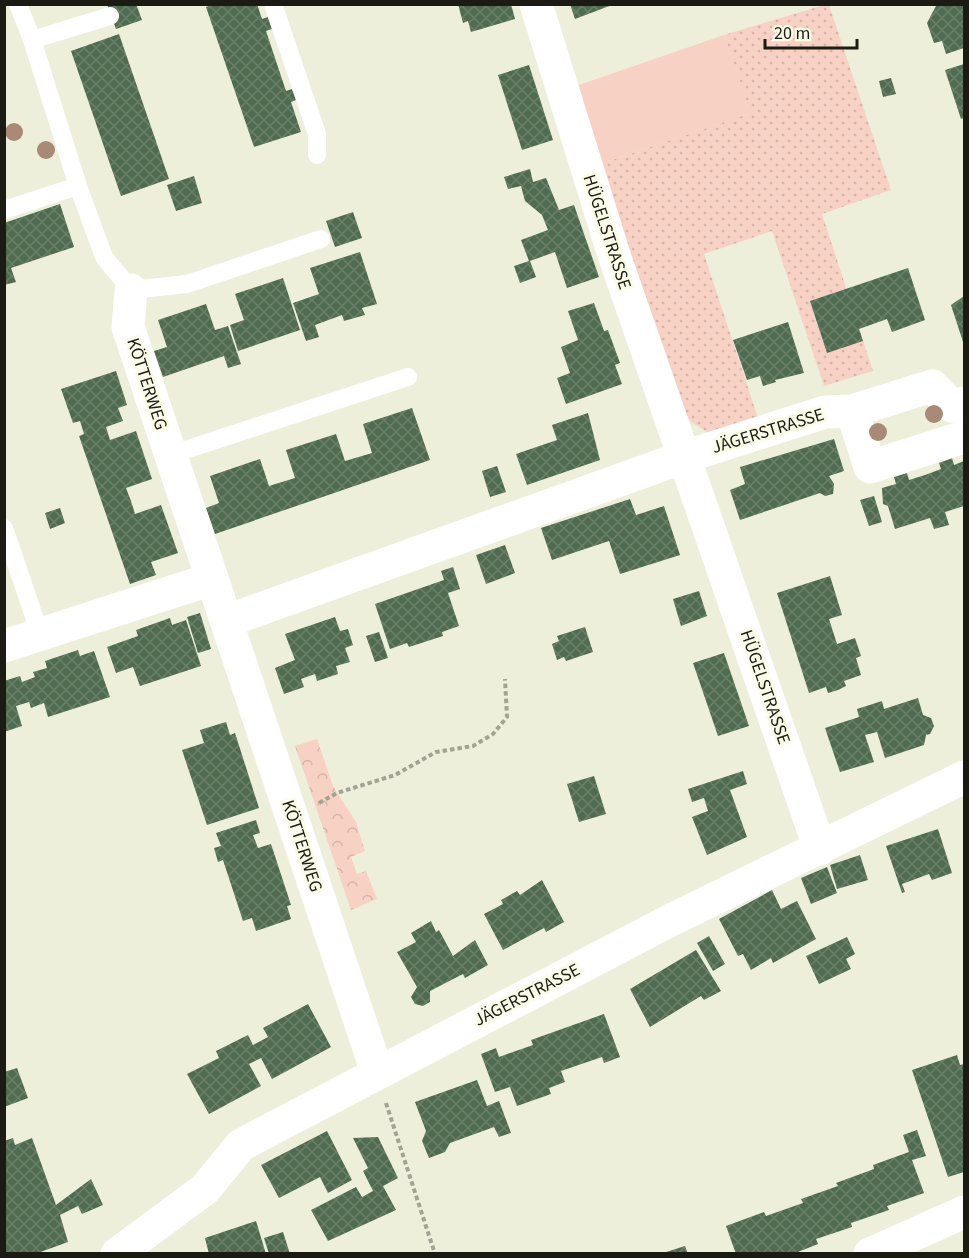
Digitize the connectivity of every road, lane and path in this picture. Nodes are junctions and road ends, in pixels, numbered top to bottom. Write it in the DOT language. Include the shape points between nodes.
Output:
graph roads {
  1 [pos="18,4"];
  2 [pos="273,4"];
  3 [pos="536,4"];
  4 [pos="110,16"];
  5 [pos="32,40"];
  6 [pos="317,155"];
  7 [pos="78,186"];
  8 [pos="4,210"];
  9 [pos="321,238"];
  10 [pos="131,290"];
  11 [pos="408,377"];
  12 [pos="964,406"];
  13 [pos="852,411"];
  14 [pos="964,437"];
  15 [pos="170,455"];
  16 [pos="684,457"];
  17 [pos="4,528"];
  18 [pos="212,579"];
  19 [pos="227,621"];
  20 [pos="40,634"];
  21 [pos="4,646"];
  22 [pos="505,679"];
  23 [pos="964,777"];
  24 [pos="292,817"];
  25 [pos="820,849"];
  26 [pos="377,1072"];
  27 [pos="964,1212"];
  28 [pos="117,1254"];
  29 [pos="435,1254"];
  30 [pos="870,1254"];
  1 -- 5 [label="lane"];
  2 -- 6 [label="lane" via="316,134"];
  3 -- 16 [label="street, HÜGELSTRASSE" via="614,255"];
  4 -- 5 [label="lane"];
  5 -- 7 [label="lane"];
  7 -- 8 [label="lane"];
  7 -- 10 [label="lane" via="104,257"];
  9 -- 10 [label="lane" via="187,284"];
  10 -- 15 [label="street, KÖTTERWEG" via="128,327"];
  11 -- 15 [label="lane"];
  12 -- 13 [label="street, JÄGERSTRASSE" via="952,406 932,386"];
  13 -- 14 [label="street" via="870,467"];
  13 -- 16 [label="street, JÄGERSTRASSE" via="825,412"];
  15 -- 18 [label="street, KÖTTERWEG"];
  16 -- 19 [label="street"];
  16 -- 25 [label="street, HÜGELSTRASSE"];
  17 -- 20 [label="lane"];
  18 -- 19 [label="street, KÖTTERWEG"];
  18 -- 20 [label="street"];
  19 -- 24 [label="street, KÖTTERWEG"];
  20 -- 21 [label="street"];
  22 -- 24 [label="path" via="507,717 494,734 473,746 436,752 395,775 337,794"];
  23 -- 25 [label="street, JÄGERSTRASSE"];
  24 -- 26 [label="street, KÖTTERWEG"];
  25 -- 26 [label="street, JÄGERSTRASSE" via="669,921"];
  26 -- 28 [label="street, JÄGERSTRASSE" via="241,1145 205,1189"];
  26 -- 29 [label="path"];
  27 -- 30 [label="street"];
}
